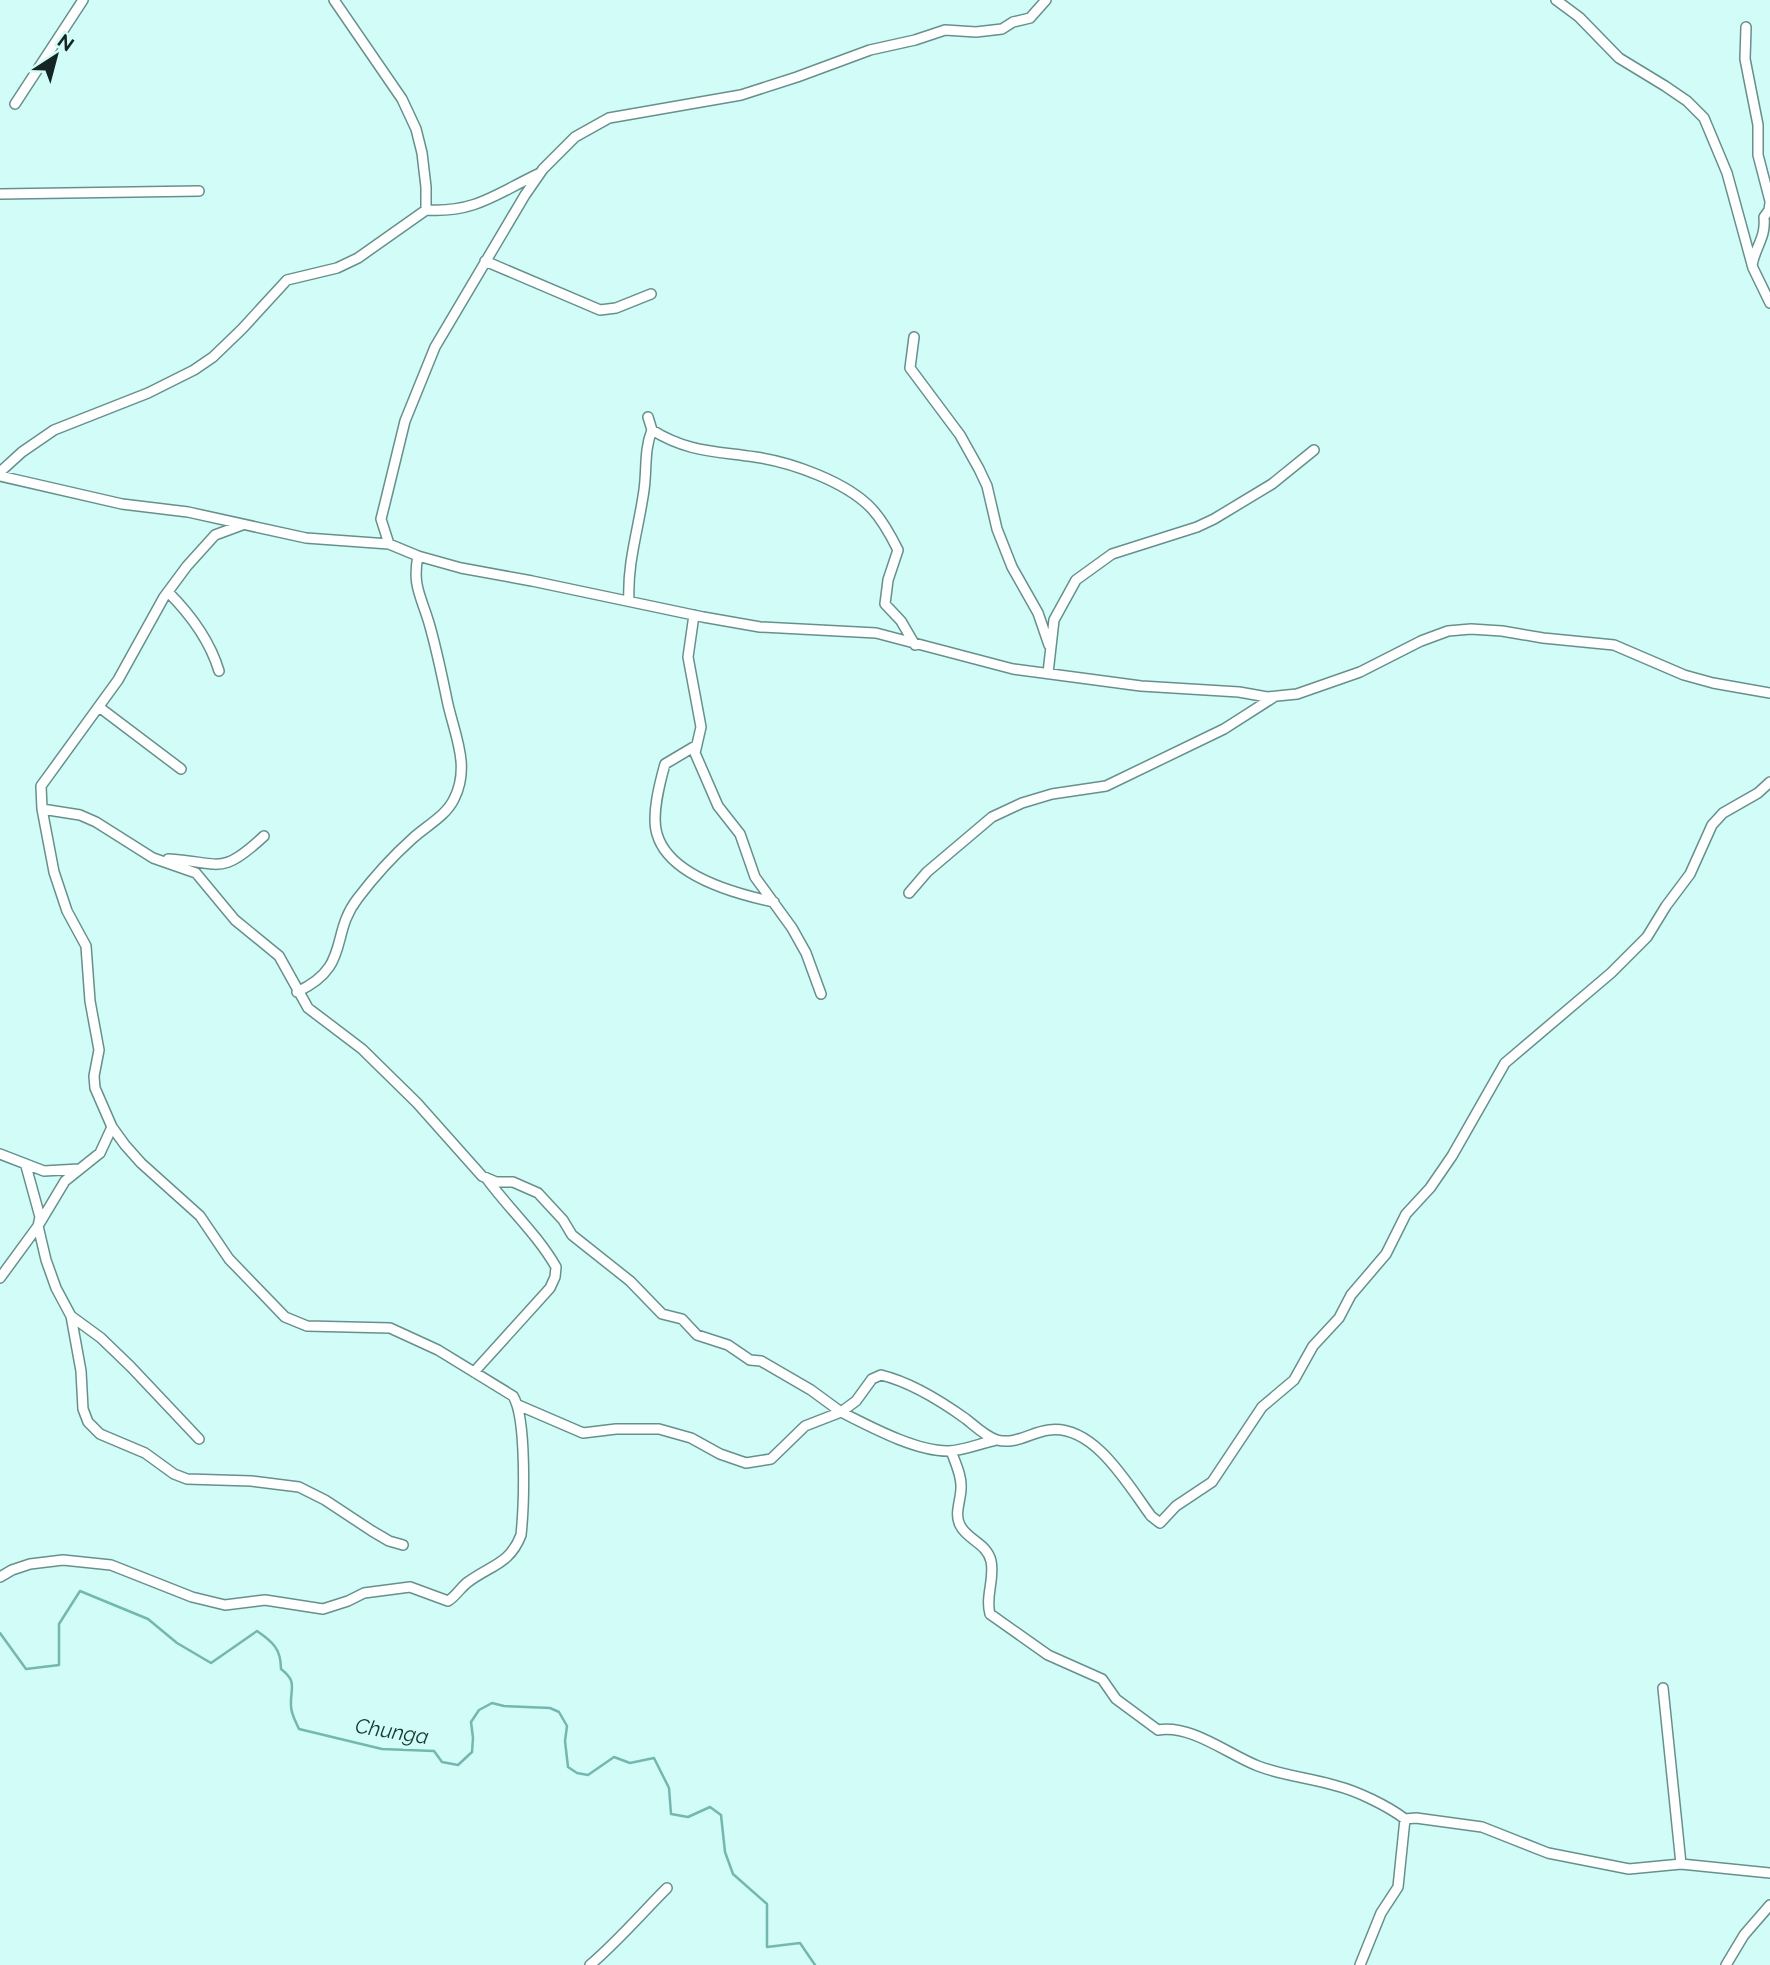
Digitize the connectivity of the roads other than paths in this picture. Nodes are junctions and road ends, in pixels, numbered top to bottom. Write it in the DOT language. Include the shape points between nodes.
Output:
graph roads {
  1 [pos="83,0"];
  2 [pos="334,0"];
  3 [pos="1046,0"];
  4 [pos="1556,0"];
  5 [pos="1746,27"];
  6 [pos="15,104"];
  7 [pos="540,173"];
  8 [pos="199,191"];
  9 [pos="0,194"];
  10 [pos="1770,202"];
  11 [pos="426,210"];
  12 [pos="485,261"];
  13 [pos="1752,267"];
  14 [pos="651,293"];
  15 [pos="1770,303"];
  16 [pos="914,337"];
  17 [pos="648,417"];
  18 [pos="652,430"];
  19 [pos="1314,450"];
  20 [pos="0,474"];
  21 [pos="243,525"];
  22 [pos="389,544"];
  23 [pos="418,556"];
  24 [pos="167,592"];
  25 [pos="629,600"];
  26 [pos="694,615"];
  27 [pos="915,645"];
  28 [pos="1051,647"];
  29 [pos="219,671"];
  30 [pos="1048,673"];
  31 [pos="1770,693"];
  32 [pos="1275,696"];
  33 [pos="99,707"];
  34 [pos="697,745"];
  35 [pos="181,769"];
  36 [pos="1770,782"];
  37 [pos="42,809"];
  38 [pos="264,836"];
  39 [pos="153,858"];
  40 [pos="909,893"];
  41 [pos="774,902"];
  42 [pos="298,992"];
  43 [pos="821,994"];
  44 [pos="112,1126"];
  45 [pos="0,1154"];
  46 [pos="26,1166"];
  47 [pos="79,1169"];
  48 [pos="486,1177"];
  49 [pos="38,1227"];
  50 [pos="0,1278"];
  51 [pos="71,1316"];
  52 [pos="474,1372"];
  53 [pos="518,1405"];
  54 [pos="841,1412"];
  55 [pos="199,1439"];
  56 [pos="996,1440"];
  57 [pos="951,1451"];
  58 [pos="403,1545"];
  59 [pos="0,1577"];
  60 [pos="1662,1688"];
  61 [pos="1405,1819"];
  62 [pos="1681,1864"];
  63 [pos="1770,1873"];
  64 [pos="667,1888"];
  65 [pos="1770,1905"];
  66 [pos="590,1965"];
  67 [pos="1360,1965"];
  68 [pos="1726,1965"];
  1 -- 6 [label="street"];
  2 -- 11 [label="street" via="402,99 416,129"];
  3 -- 7 [label="street" via="1030,18 1002,29 945,30 870,50 741,95 609,118 575,137"];
  4 -- 13 [label="street" via="1619,58 1665,86 1704,118 1727,173"];
  5 -- 10 [label="street" via="1745,59 1758,125 1758,155"];
  7 -- 11 [label="street" via="465,209"];
  7 -- 12 [label="street"];
  8 -- 9 [label="street"];
  10 -- 13 [label="street"];
  11 -- 20 [label="street" via="358,258 287,280 233,338 194,370 47,433"];
  12 -- 14 [label="street" via="600,310"];
  12 -- 22 [label="street" via="435,347 405,421 381,519"];
  13 -- 15 [label="street"];
  16 -- 28 [label="street" via="910,369 960,435 979,469 997,530"];
  17 -- 18 [label="street"];
  18 -- 25 [label="street" via="628,579"];
  18 -- 27 [label="street" via="673,443 696,449 788,465 842,486 871,508 898,550 886,604"];
  19 -- 28 [label="street" via="1272,484 1214,519 1112,554 1076,580 1054,620"];
  20 -- 21 [label="street" via="121,504"];
  21 -- 22 [label="street" via="306,538"];
  21 -- 24 [label="street" via="215,535"];
  22 -- 23 [label="street"];
  23 -- 25 [label="street"];
  23 -- 42 [label="street" via="416,591 456,730 461,780 454,800 441,816 412,838 352,905 336,956 323,977"];
  24 -- 29 [label="street" via="194,623"];
  24 -- 33 [label="street"];
  25 -- 26 [label="street"];
  26 -- 27 [label="street" via="760,627 876,633"];
  26 -- 34 [label="street" via="688,657 701,727"];
  27 -- 30 [label="street"];
  28 -- 30 [label="street"];
  30 -- 32 [label="street" via="1141,686"];
  31 -- 32 [label="street" via="1713,684 1614,645 1471,629 1421,641 1309,691"];
  32 -- 40 [label="street" via="1224,729 1106,786 1052,794 992,817"];
  33 -- 35 [label="street"];
  33 -- 37 [label="street" via="41,786"];
  34 -- 41 [label="street" via="695,753 718,806 740,834 755,877"];
  34 -- 41 [label="street" via="665,764 656,833 668,854 692,875"];
  36 -- 56 [label="street" via="1712,825 1690,874 1647,937 1505,1063 1452,1156 1406,1214 1386,1254 1313,1346 1294,1380 1262,1407 1212,1482 1160,1523 1098,1447 1086,1440 1051,1429 1021,1439"];
  37 -- 39 [label="street" via="96,822"];
  37 -- 44 [label="street" via="54,872 67,911 86,946 99,1050 95,1088"];
  38 -- 39 [label="street" via="231,863 214,866"];
  39 -- 42 [label="street" via="197,873 236,920 279,956"];
  41 -- 43 [label="street" via="806,954"];
  42 -- 48 [label="street" via="308,1008 392,1078"];
  44 -- 47 [label="street" via="100,1153"];
  44 -- 52 [label="street" via="141,1163 200,1216 236,1267 285,1317 307,1326 390,1328"];
  45 -- 46 [label="street"];
  46 -- 47 [label="street" via="44,1171"];
  46 -- 49 [label="street" via="40,1217"];
  47 -- 49 [label="street" via="65,1181"];
  48 -- 52 [label="street" via="556,1266 550,1288"];
  48 -- 54 [label="street" via="538,1193 572,1235 662,1314 681,1319 697,1335 761,1362"];
  49 -- 50 [label="street"];
  49 -- 51 [label="street" via="49,1272"];
  51 -- 55 [label="street" via="101,1338"];
  51 -- 58 [label="street" via="83,1409 100,1434 145,1453 187,1479 299,1486"];
  52 -- 53 [label="street" via="513,1396"];
  53 -- 54 [label="street" via="583,1433 651,1427 667,1430 746,1463 771,1459 805,1426"];
  53 -- 59 [label="street" via="521,1535 507,1558 466,1583 448,1601 410,1587 364,1593 323,1609 265,1600 225,1605 111,1565 62,1560 30,1564"];
  54 -- 56 [label="street" via="881,1375 910,1385"];
  54 -- 57 [label="street" via="912,1444"];
  56 -- 57 [label="street"];
  57 -- 61 [label="street" via="961,1483 960,1527 991,1559 990,1614 1048,1655 1102,1679 1116,1699 1158,1730 1192,1735 1292,1777 1339,1786"];
  60 -- 62 [label="street"];
  61 -- 62 [label="street" via="1482,1827 1548,1853 1629,1869"];
  61 -- 67 [label="street" via="1398,1887 1381,1913"];
  62 -- 63 [label="street"];
  64 -- 66 [label="street" via="620,1940"];
  65 -- 68 [label="street"];
}
